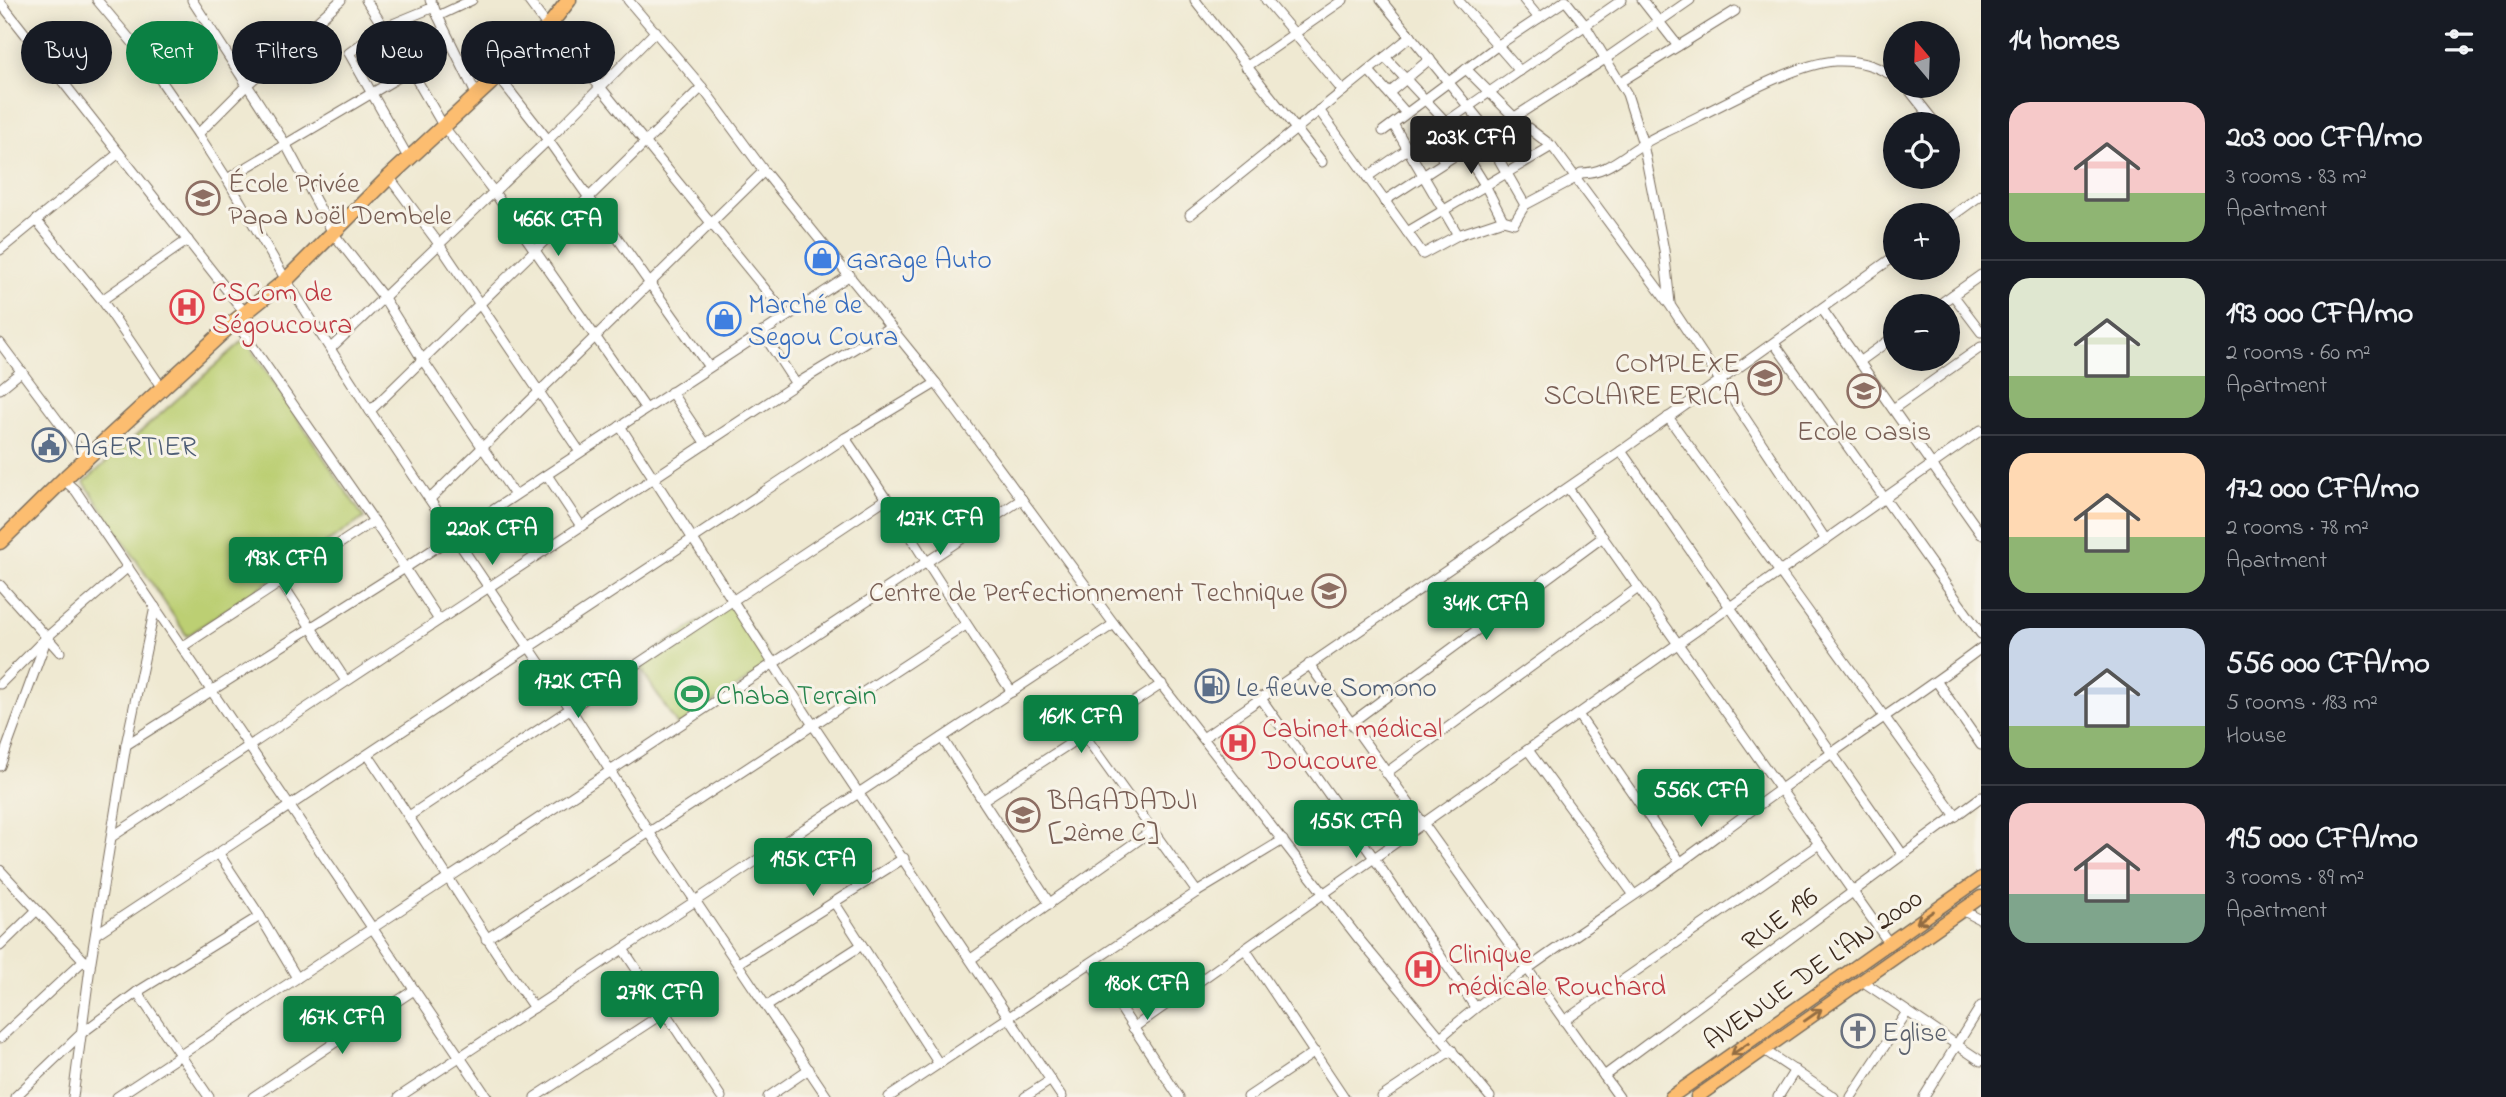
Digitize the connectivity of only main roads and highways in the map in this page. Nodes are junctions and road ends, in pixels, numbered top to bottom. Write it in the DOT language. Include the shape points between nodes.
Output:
graph roads {
  1 [pos="569,0"];
  2 [pos="0,542"];
  3 [pos="1981,877"];
  4 [pos="1981,897"];
  5 [pos="1671,1097"];
  6 [pos="1697,1097"];
  1 -- 2 [label="highway" via="548,27 286,280 162,388"];
  3 -- 5 [label="main road, AVENUE DE L'AN 2000, one-way"];
  6 -- 4 [label="main road, AVENUE DE L'AN 2000, one-way"];
}
